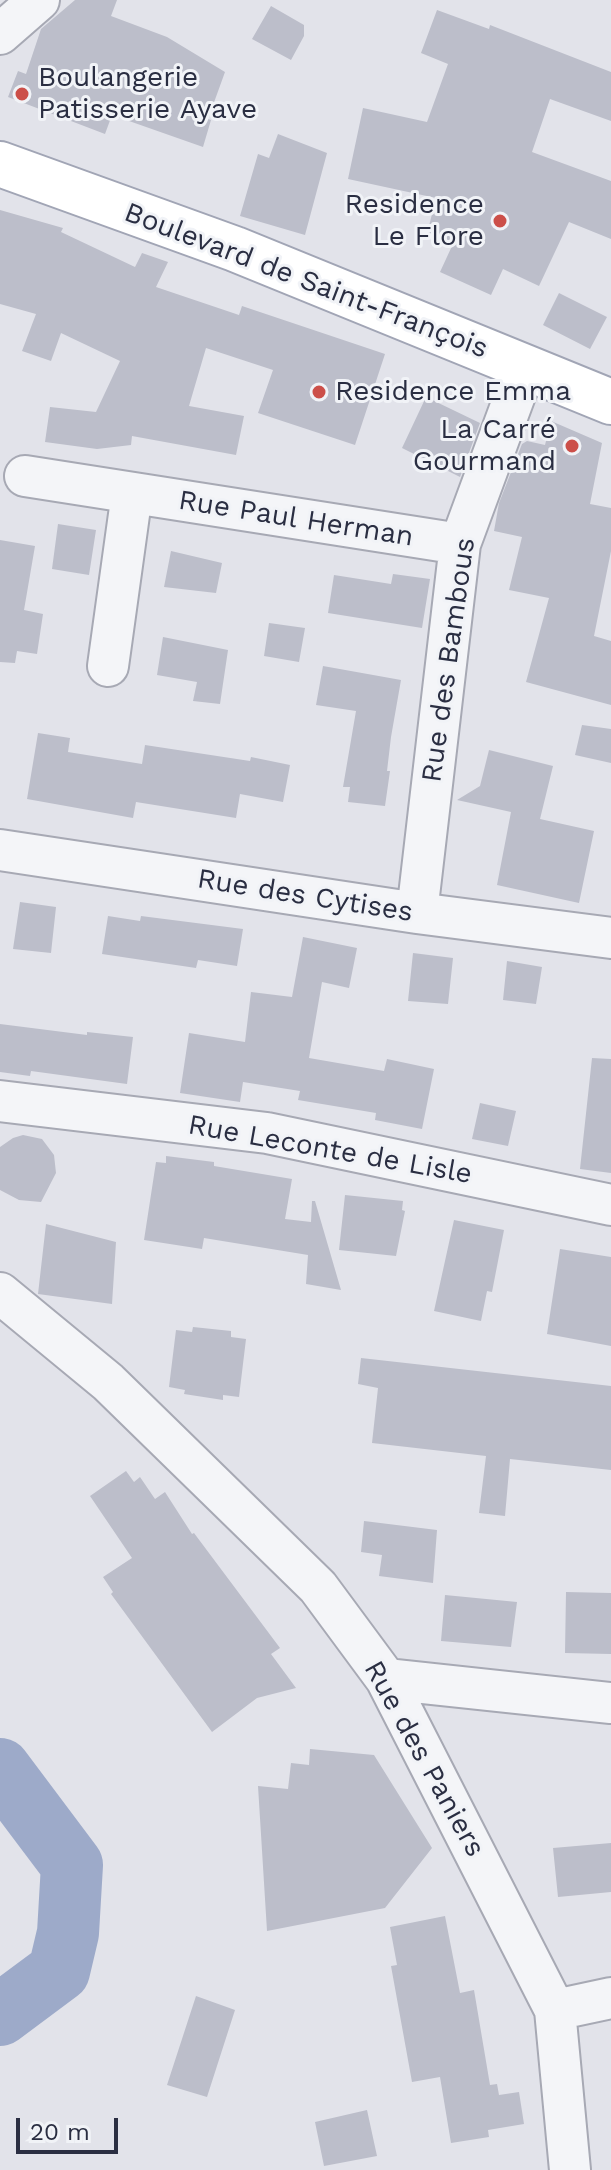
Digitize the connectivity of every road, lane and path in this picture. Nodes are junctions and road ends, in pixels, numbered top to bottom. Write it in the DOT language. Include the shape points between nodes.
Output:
graph roads {
  1 [pos="39,0"];
  2 [pos="0,34"];
  3 [pos="0,164"];
  4 [pos="525,368"];
  5 [pos="611,402"];
  6 [pos="25,476"];
  7 [pos="132,493"];
  8 [pos="460,544"];
  9 [pos="108,666"];
  10 [pos="0,850"];
  11 [pos="417,913"];
  12 [pos="611,938"];
  13 [pos="0,1101"];
  14 [pos="611,1205"];
  15 [pos="0,1293"];
  16 [pos="386,1679"];
  17 [pos="611,1703"];
  18 [pos="611,1998"];
  19 [pos="555,2010"];
  20 [pos="570,2170"];
  1 -- 2 [label="street"];
  3 -- 4 [label="main road, Boulevard de Saint-François" via="235,249"];
  4 -- 5 [label="main road, Boulevard de Saint-François"];
  4 -- 8 [label="street, Rue des Bambous"];
  6 -- 7 [label="street, Rue Paul Herman"];
  7 -- 8 [label="street, Rue Paul Herman"];
  7 -- 9 [label="street"];
  8 -- 11 [label="street, Rue des Bambous"];
  10 -- 11 [label="street, Rue des Cytises"];
  11 -- 12 [label="street, Rue des Cytises"];
  13 -- 14 [label="street, Rue Leconte de Lisle" via="267,1133"];
  15 -- 16 [label="street, Rue des Paniers" via="108,1382 318,1587"];
  16 -- 17 [label="street"];
  16 -- 19 [label="street, Rue des Paniers"];
  18 -- 19 [label="street"];
  19 -- 20 [label="street, Rue des Paniers"];
}
